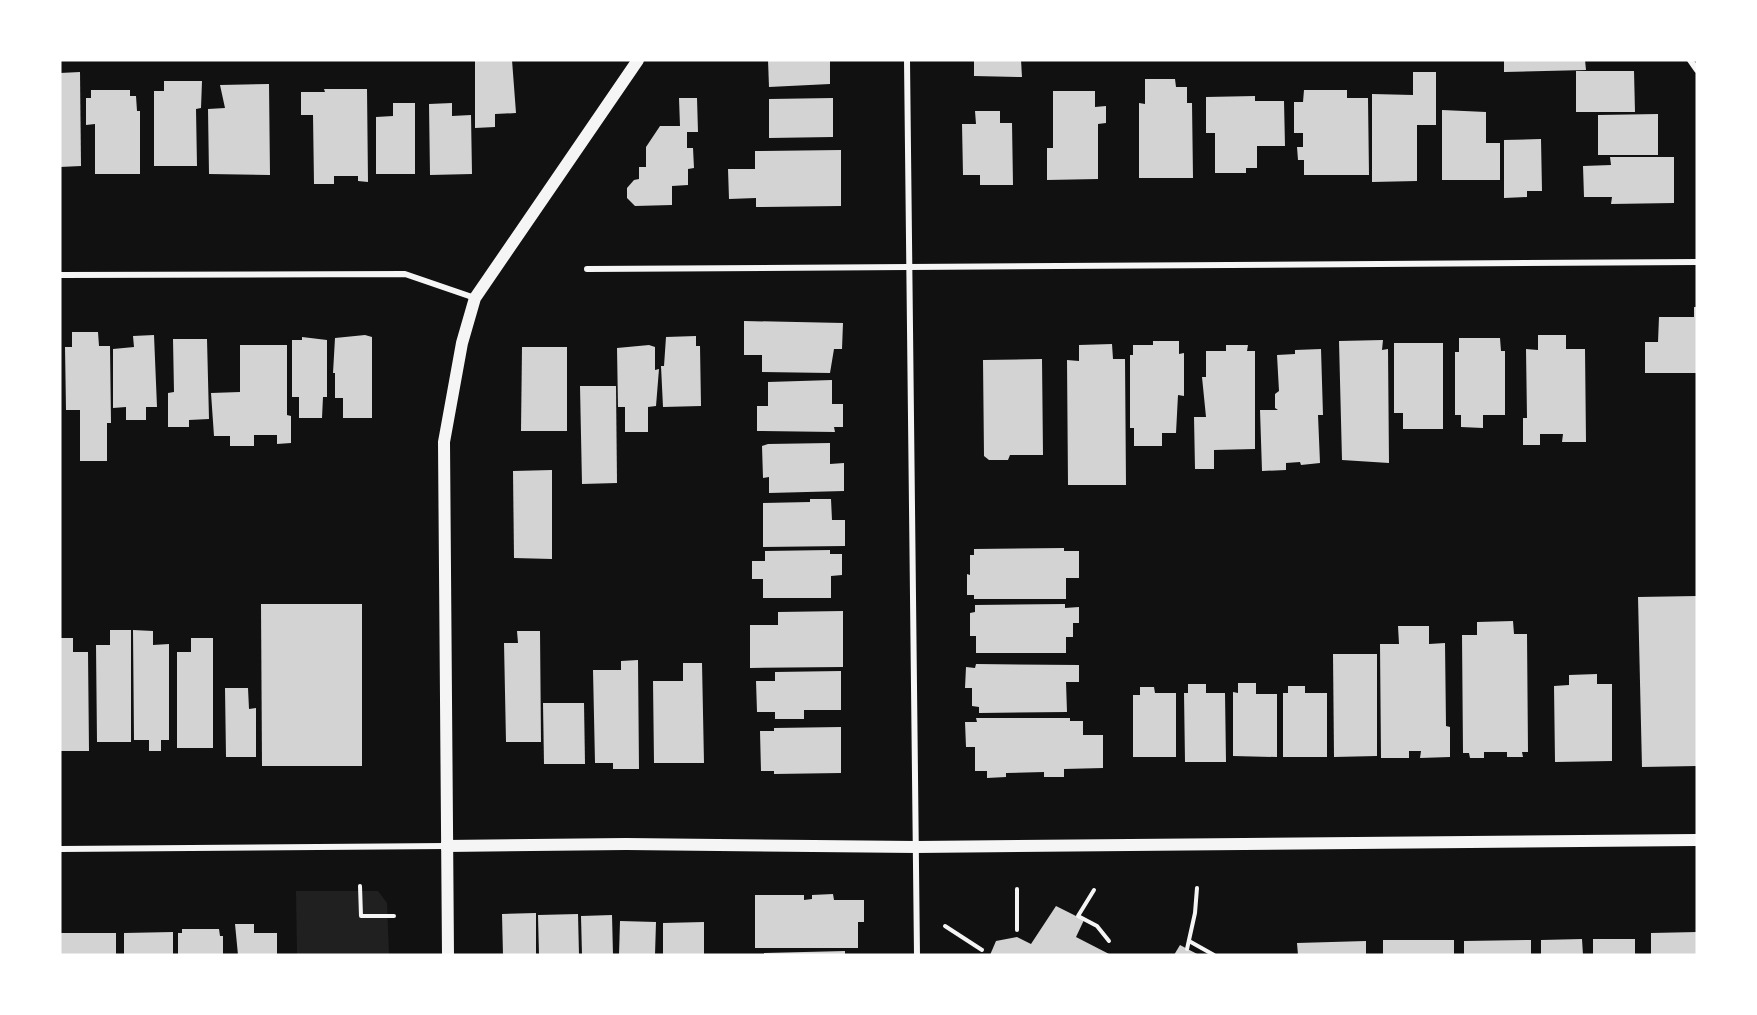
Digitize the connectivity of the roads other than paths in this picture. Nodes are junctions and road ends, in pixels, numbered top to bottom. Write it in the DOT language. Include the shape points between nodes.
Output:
graph roads {
  1 [pos="638,60"];
  2 [pos="907,60"];
  3 [pos="1690,60"];
  4 [pos="1697,70"];
  5 [pos="1697,262"];
  6 [pos="911,266"];
  7 [pos="587,269"];
  8 [pos="60,275"];
  9 [pos="475,298"];
  10 [pos="1697,840"];
  11 [pos="446,846"];
  12 [pos="916,847"];
  13 [pos="60,849"];
  14 [pos="448,955"];
  15 [pos="917,955"];
  1 -- 9 [label="main road"];
  2 -- 6 [label="street"];
  3 -- 4 [label="street"];
  5 -- 6 [label="street"];
  6 -- 7 [label="street"];
  6 -- 12 [label="street"];
  8 -- 9 [label="street" via="405,274"];
  9 -- 11 [label="main road" via="462,343 444,442"];
  10 -- 12 [label="main road"];
  11 -- 12 [label="main road"];
  11 -- 13 [label="street"];
  11 -- 14 [label="main road"];
  12 -- 15 [label="street"];
}
